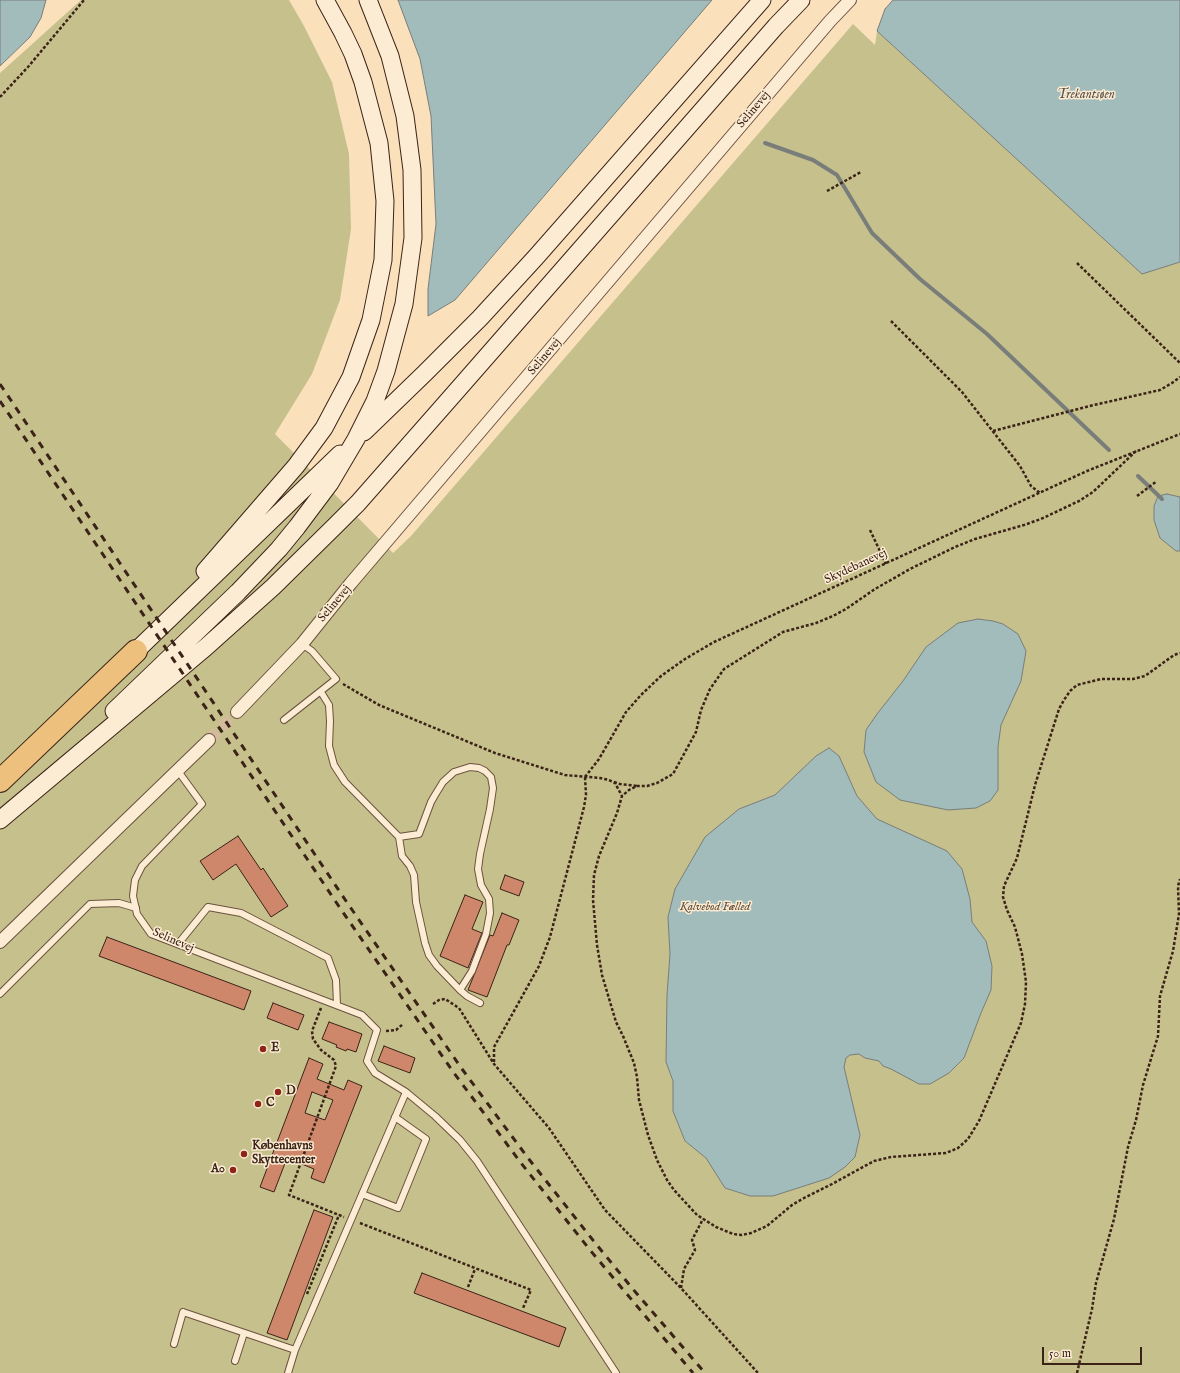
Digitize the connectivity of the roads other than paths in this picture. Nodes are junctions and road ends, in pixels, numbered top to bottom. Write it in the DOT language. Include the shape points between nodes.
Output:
graph roads {
  1 [pos="325,0"];
  2 [pos="368,0"];
  3 [pos="762,0"];
  4 [pos="801,0"];
  5 [pos="850,0"];
  6 [pos="356,439"];
  7 [pos="302,644"];
  8 [pos="136,651"];
  9 [pos="320,692"];
  10 [pos="237,712"];
  11 [pos="284,720"];
  12 [pos="209,740"];
  13 [pos="178,771"];
  14 [pos="0,781"];
  15 [pos="0,820"];
  16 [pos="399,837"];
  17 [pos="136,908"];
  18 [pos="0,942"];
  19 [pos="178,944"];
  20 [pos="460,990"];
  21 [pos="0,994"];
  22 [pos="480,1002"];
  23 [pos="337,1005"];
  24 [pos="406,1092"];
  25 [pos="395,1117"];
  26 [pos="362,1194"];
  27 [pos="244,1333"];
  28 [pos="174,1344"];
  29 [pos="295,1350"];
  30 [pos="235,1361"];
  31 [pos="288,1373"];
  32 [pos="616,1373"];
  1 -- 8 [label="street" via="343,32 364,82 379,143 385,201 383,260 370,320 351,377 324,428 296,466"];
  2 -- 6 [label="street" via="390,56 405,116 412,170 413,238 404,304 386,371 375,401"];
  3 -- 6 [label="street" via="490,307"];
  4 -- 15 [label="street" via="358,503 273,587 217,637"];
  5 -- 7 [label="street, Selinevej" via="351,583"];
  6 -- 8 [label="street"];
  6 -- 15 [label="street" via="314,506 269,560"];
  7 -- 9 [label="lane" via="312,651 336,679"];
  7 -- 10 [label="street, Selinevej"];
  8 -- 14 [label="highway"];
  9 -- 11 [label="lane"];
  9 -- 16 [label="lane" via="329,705 328,746 334,765 345,782"];
  12 -- 13 [label="street"];
  13 -- 17 [label="lane, Selinevej" via="202,804 142,866 135,880 133,896"];
  13 -- 18 [label="street"];
  16 -- 20 [label="lane" via="402,856 414,875 416,902 429,955"];
  16 -- 20 [label="lane" via="419,834 435,795 443,782 454,772 470,767 479,768 491,777 493,788 478,869 481,886 489,899 490,913 486,934 472,971"];
  17 -- 19 [label="lane, Selinevej" via="137,914 151,934"];
  17 -- 21 [label="lane" via="119,903 90,904"];
  19 -- 23 [label="lane, Selinevej"];
  19 -- 23 [label="lane" via="208,907 241,913 328,958 336,980"];
  20 -- 22 [label="lane"];
  23 -- 24 [label="lane, Selinevej" via="362,1015 377,1030 367,1061 375,1073"];
  24 -- 25 [label="lane"];
  24 -- 32 [label="lane" via="460,1140 477,1161"];
  25 -- 26 [label="lane"];
  25 -- 26 [label="lane" via="426,1139 398,1208"];
  26 -- 29 [label="lane"];
  27 -- 28 [label="lane" via="184,1312"];
  27 -- 29 [label="lane"];
  27 -- 30 [label="lane"];
  29 -- 31 [label="lane"];
}
